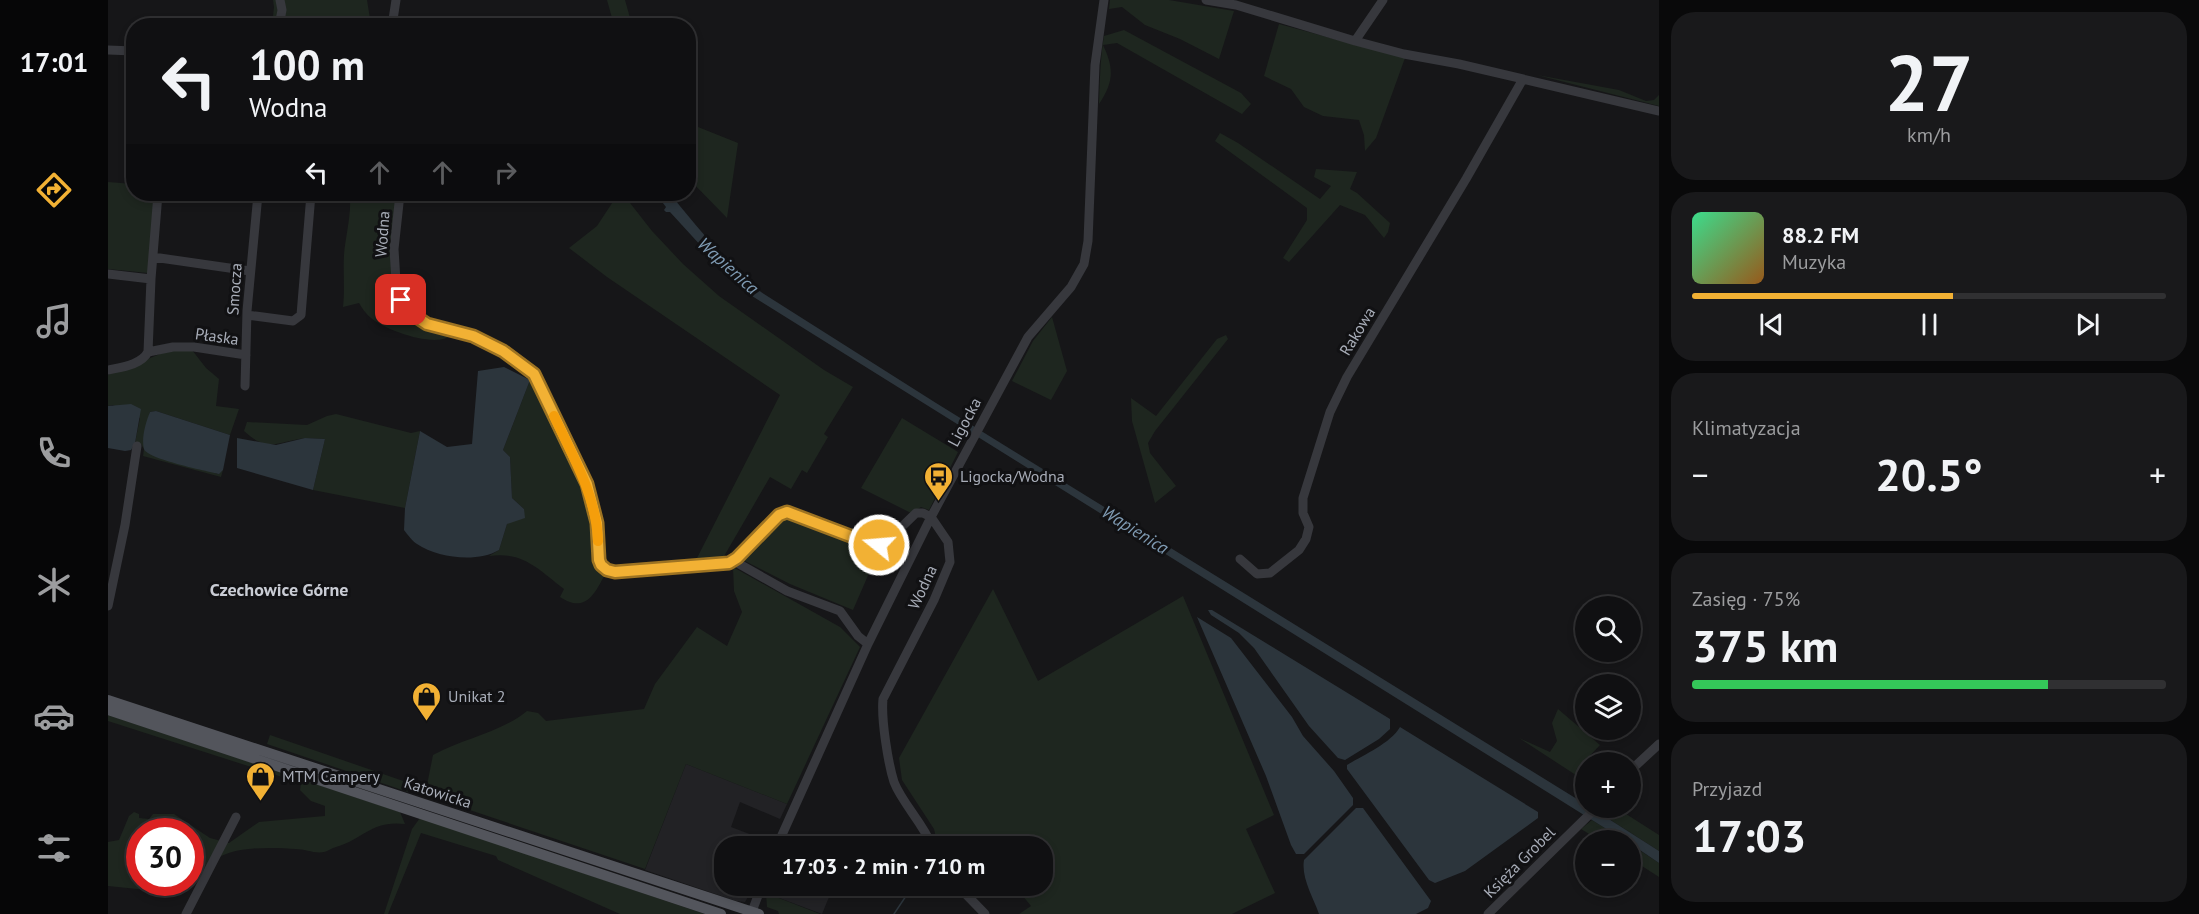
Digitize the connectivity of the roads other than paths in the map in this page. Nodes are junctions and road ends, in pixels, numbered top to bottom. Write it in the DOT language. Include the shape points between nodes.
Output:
graph roads {
  1 [pos="280,0"];
  2 [pos="396,0"];
  3 [pos="1104,0"];
  4 [pos="1206,0"];
  5 [pos="1383,0"];
  6 [pos="280,18"];
  7 [pos="393,18"];
  8 [pos="1355,41"];
  9 [pos="108,50"];
  10 [pos="126,51"];
  11 [pos="1523,79"];
  12 [pos="1659,111"];
  13 [pos="157,201"];
  14 [pos="257,201"];
  15 [pos="310,201"];
  16 [pos="399,201"];
  17 [pos="153,257"];
  18 [pos="250,271"];
  19 [pos="108,274"];
  20 [pos="151,279"];
  21 [pos="247,315"];
  22 [pos="148,352"];
  23 [pos="246,355"];
  24 [pos="108,370"];
  25 [pos="245,386"];
  26 [pos="137,446"];
  27 [pos="931,517"];
  28 [pos="1240,559"];
  29 [pos="734,561"];
  30 [pos="108,606"];
  31 [pos="868,644"];
  32 [pos="108,700"];
  33 [pos="108,710"];
  34 [pos="1659,744"];
  35 [pos="1641,761"];
  36 [pos="236,817"];
  37 [pos="1585,818"];
  38 [pos="782,836"];
  39 [pos="928,836"];
  40 [pos="759,896"];
  41 [pos="968,896"];
  42 [pos="754,913"];
  43 [pos="186,914"];
  44 [pos="721,914"];
  45 [pos="985,914"];
  46 [pos="1488,914"];
  1 -- 6 [label="street"];
  2 -- 7 [label="street"];
  3 -- 27 [label="street, Ligocka" via="1095,65 1084,264 1071,287 1028,337"];
  4 -- 8 [label="street" via="1236,4"];
  5 -- 8 [label="street"];
  8 -- 11 [label="street"];
  9 -- 10 [label="street"];
  11 -- 12 [label="street"];
  11 -- 28 [label="street, Rakowa" via="1330,412 1303,498 1303,513 1309,527 1306,539 1270,573 1257,574"];
  13 -- 17 [label="street"];
  14 -- 18 [label="street, Smocza"];
  15 -- 21 [label="street" via="301,315 293,321"];
  16 -- 29 [label="street, Wodna" via="394,249 401,300 427,324 473,336 503,351 534,374 587,484 597,523 601,565 615,572 650,571"];
  17 -- 18 [label="street"];
  17 -- 20 [label="street"];
  18 -- 21 [label="street, Smocza"];
  19 -- 20 [label="street"];
  20 -- 22 [label="street"];
  21 -- 23 [label="street, Smocza"];
  22 -- 23 [label="street, Płaska" via="194,347"];
  22 -- 24 [label="street, Płaska" via="140,360"];
  23 -- 25 [label="street, Smocza"];
  26 -- 30 [label="street"];
  27 -- 29 [label="street" via="916,513 879,545 787,512 779,515"];
  27 -- 31 [label="street, Ligocka"];
  27 -- 39 [label="street, Wodna" via="948,542 950,562 883,699 882,715 895,783"];
  29 -- 31 [label="street" via="787,591 840,611"];
  31 -- 38 [label="street, Ligocka"];
  32 -- 42 [label="main road, Katowicka"];
  33 -- 44 [label="main road, Katowicka"];
  34 -- 35 [label="street"];
  36 -- 43 [label="street"];
  37 -- 46 [label="street, Księża Grobel"];
  40 -- 42 [label="street"];
  41 -- 45 [label="street"];
}
